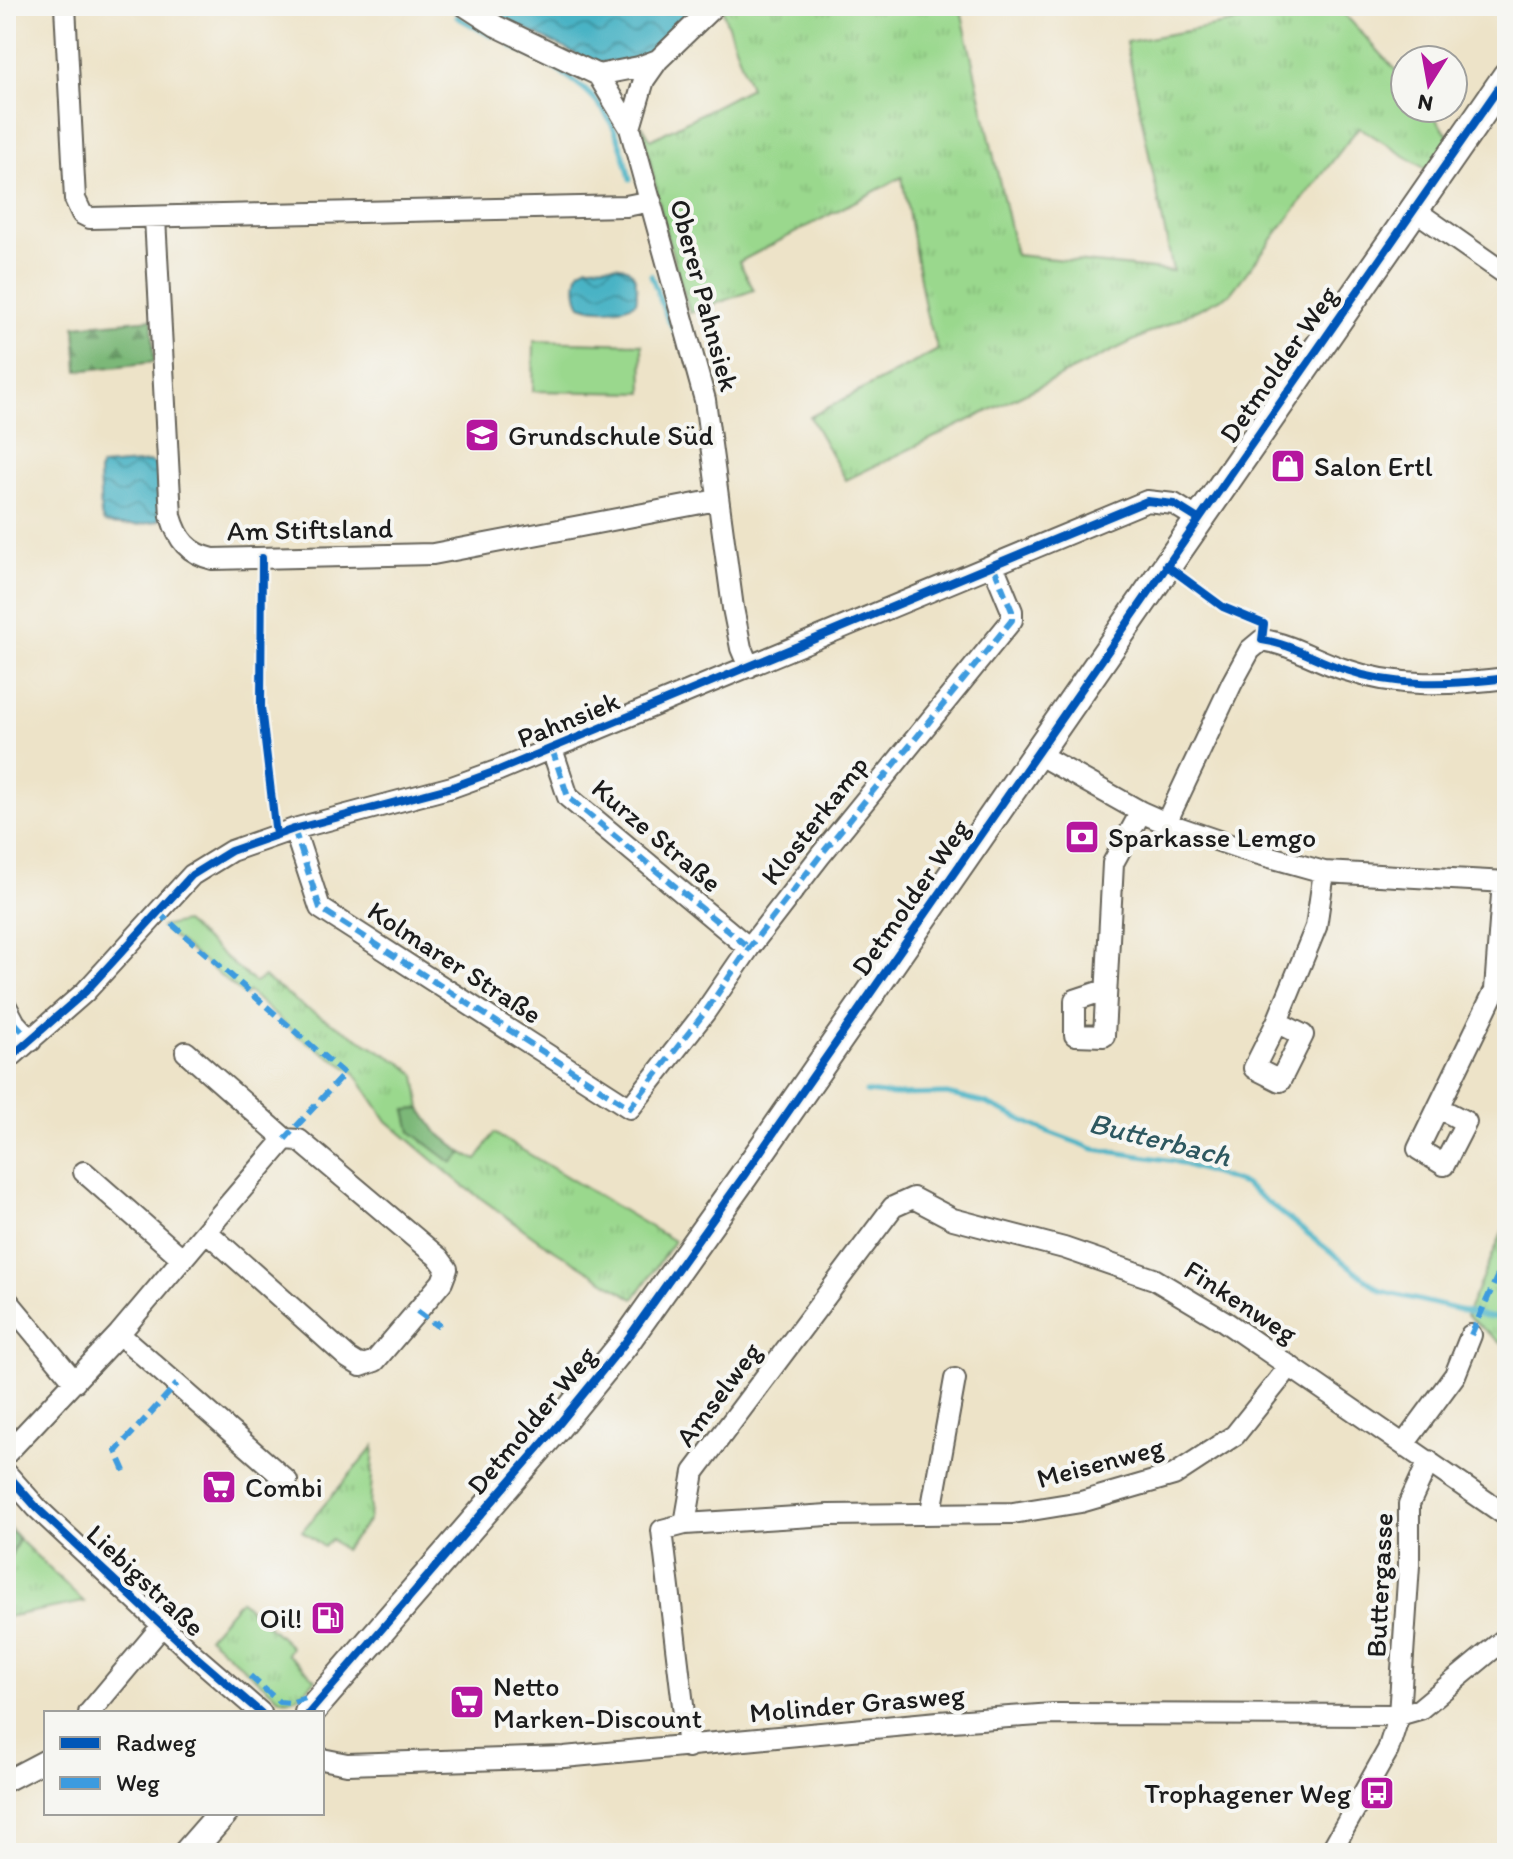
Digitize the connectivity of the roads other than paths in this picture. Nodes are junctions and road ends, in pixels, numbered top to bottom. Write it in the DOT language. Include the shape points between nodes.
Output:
graph roads {
  1 [pos="65,6"];
  2 [pos="465,6"];
  3 [pos="714,6"];
  4 [pos="658,60"];
  5 [pos="598,75"];
  6 [pos="1507,76"];
  7 [pos="630,128"];
  8 [pos="651,201"];
  9 [pos="1413,209"];
  10 [pos="155,218"];
  11 [pos="1507,275"];
  12 [pos="717,500"];
  13 [pos="1198,519"];
  14 [pos="993,565"];
  15 [pos="749,667"];
  16 [pos="1507,678"];
  17 [pos="552,749"];
  18 [pos="1036,753"];
  19 [pos="1141,812"];
  20 [pos="1166,823"];
  21 [pos="294,829"];
  22 [pos="1324,872"];
  23 [pos="1505,882"];
  24 [pos="749,948"];
  25 [pos="1105,990"];
  26 [pos="6,1006"];
  27 [pos="1277,1022"];
  28 [pos="31,1041"];
  29 [pos="186,1052"];
  30 [pos="8,1057"];
  31 [pos="630,1108"];
  32 [pos="1439,1108"];
  33 [pos="285,1139"];
  34 [pos="84,1172"];
  35 [pos="913,1198"];
  36 [pos="206,1231"];
  37 [pos="183,1259"];
  38 [pos="6,1299"];
  39 [pos="119,1334"];
  40 [pos="1471,1335"];
  41 [pos="1290,1366"];
  42 [pos="955,1379"];
  43 [pos="75,1382"];
  44 [pos="1404,1444"];
  45 [pos="6,1454"];
  46 [pos="1429,1461"];
  47 [pos="6,1473"];
  48 [pos="287,1481"];
  49 [pos="931,1512"];
  50 [pos="1507,1516"];
  51 [pos="685,1524"];
  52 [pos="162,1626"];
  53 [pos="1507,1637"];
  54 [pos="91,1711"];
  55 [pos="259,1711"];
  56 [pos="311,1711"];
  57 [pos="1399,1715"];
  58 [pos="688,1747"];
  59 [pos="324,1759"];
  60 [pos="44,1761"];
  61 [pos="6,1781"];
  62 [pos="221,1815"];
  63 [pos="188,1853"];
  64 [pos="1330,1853"];
  1 -- 10 [label="street" via="77,208 98,220"];
  2 -- 5 [label="street"];
  3 -- 4 [label="street"];
  4 -- 5 [label="street"];
  4 -- 7 [label="street" via="644,80"];
  5 -- 7 [label="street, Oberer Pahnsiek"];
  6 -- 9 [label="street, Detmolder Weg"];
  7 -- 8 [label="street, Oberer Pahnsiek"];
  8 -- 10 [label="street" via="626,206"];
  8 -- 12 [label="street, Oberer Pahnsiek" via="705,400"];
  9 -- 11 [label="street"];
  9 -- 13 [label="street, Detmolder Weg"];
  10 -- 12 [label="street, Am Stiftsland" via="171,516 181,541 199,555 213,559 433,554"];
  12 -- 15 [label="street, Oberer Pahnsiek" via="733,608"];
  13 -- 14 [label="street, Pahnsiek" via="1174,504 1147,501"];
  13 -- 18 [label="street, Detmolder Weg"];
  14 -- 15 [label="street, Pahnsiek"];
  14 -- 24 [label="street, Klosterkamp" via="1012,620"];
  15 -- 17 [label="street, Pahnsiek"];
  16 -- 20 [label="street" via="1421,685 1345,670 1262,640 1244,661"];
  17 -- 21 [label="street, Pahnsiek" via="452,787"];
  17 -- 24 [label="street, Kurze Straße" via="568,797"];
  18 -- 19 [label="street"];
  18 -- 56 [label="street, Detmolder Weg" via="624,1344"];
  19 -- 20 [label="street"];
  19 -- 25 [label="street" via="1113,863"];
  20 -- 22 [label="street"];
  21 -- 28 [label="street, Pahnsiek" via="231,851 192,875 85,992"];
  21 -- 31 [label="street, Kolmarer Straße" via="320,908"];
  22 -- 23 [label="street"];
  22 -- 27 [label="street" via="1316,927"];
  23 -- 32 [label="street" via="1495,990"];
  24 -- 31 [label="street, Klosterkamp"];
  26 -- 28 [label="street"];
  28 -- 30 [label="street, Pahnsiek"];
  29 -- 33 [label="street"];
  33 -- 36 [label="street"];
  33 -- 36 [label="street" via="299,1140 447,1269 442,1282 375,1361 361,1366 348,1358"];
  34 -- 37 [label="street"];
  35 -- 41 [label="street, Finkenweg" via="953,1219 1154,1279"];
  35 -- 51 [label="street, Amselweg" via="893,1207 694,1472"];
  36 -- 37 [label="street"];
  37 -- 39 [label="street"];
  38 -- 43 [label="street"];
  39 -- 43 [label="street"];
  39 -- 48 [label="street"];
  40 -- 44 [label="street" via="1455,1375"];
  41 -- 44 [label="street, Finkenweg"];
  41 -- 49 [label="street, Meisenweg" via="1235,1435 1174,1475 1040,1509"];
  42 -- 49 [label="street"];
  43 -- 45 [label="street"];
  44 -- 46 [label="street, Finkenweg"];
  46 -- 50 [label="street, Finkenweg"];
  46 -- 57 [label="street, Buttergasse" via="1409,1504"];
  47 -- 52 [label="street, Liebigstraße"];
  49 -- 51 [label="street, Meisenweg"];
  51 -- 58 [label="street" via="662,1530"];
  52 -- 54 [label="street"];
  52 -- 55 [label="street, Liebigstraße"];
  53 -- 57 [label="street" via="1420,1709"];
  57 -- 58 [label="street, Molinder Grasweg" via="1053,1714"];
  57 -- 64 [label="street" via="1388,1750"];
  58 -- 59 [label="street, Molinder Grasweg" via="564,1757 347,1764"];
  60 -- 61 [label="street"];
  62 -- 63 [label="street"];
}
